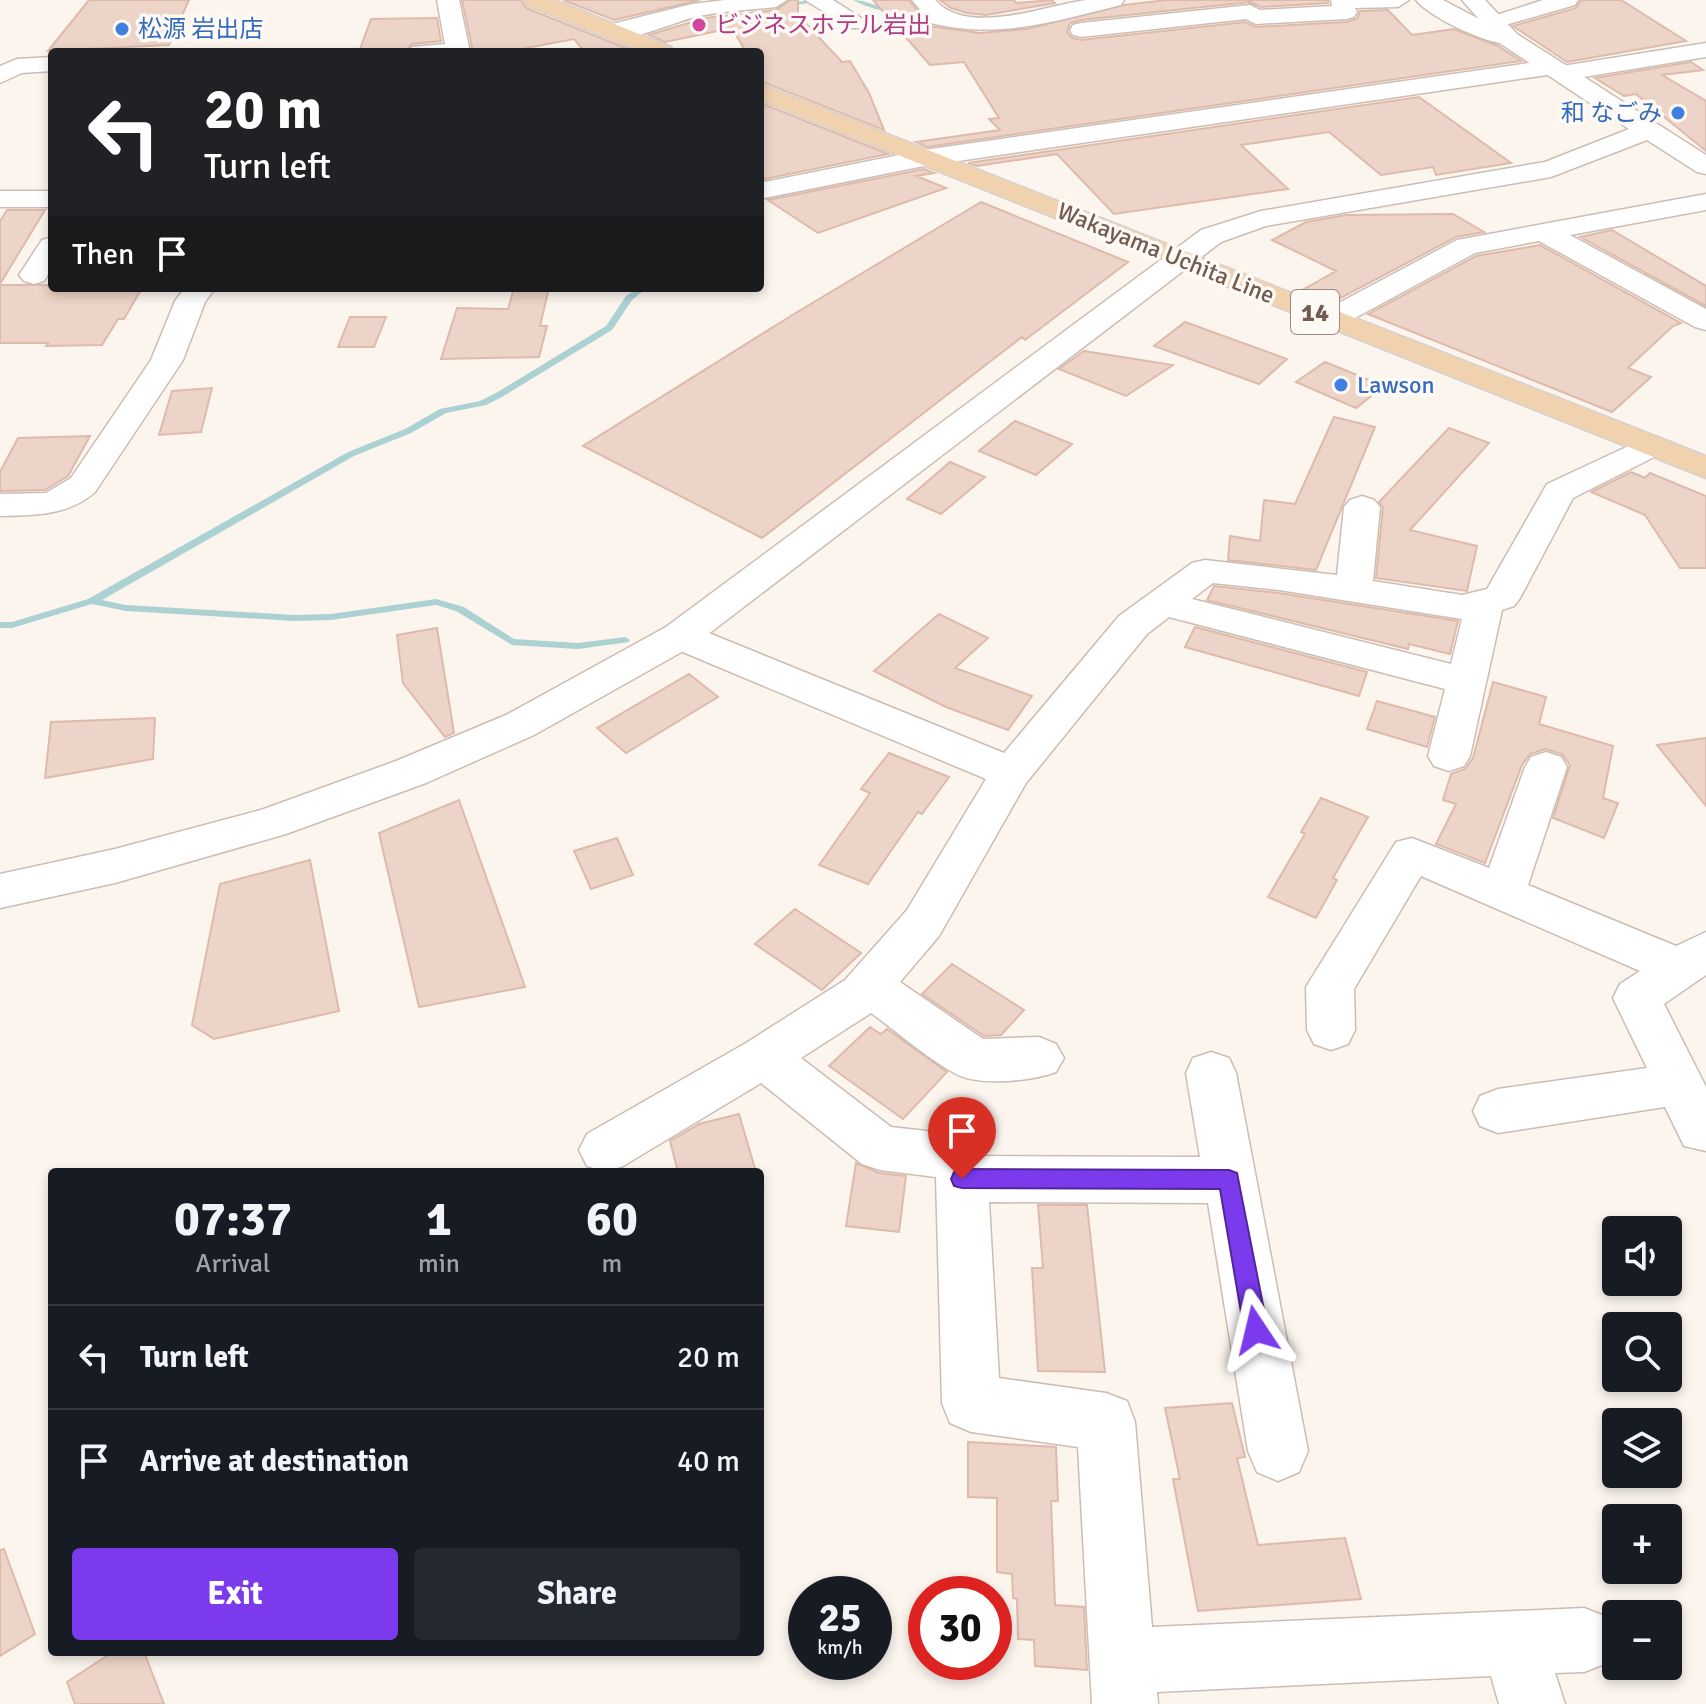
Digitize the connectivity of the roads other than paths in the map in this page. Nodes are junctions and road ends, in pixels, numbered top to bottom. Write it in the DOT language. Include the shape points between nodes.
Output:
graph roads {
  1 [pos="448,0"];
  2 [pos="535,0"];
  3 [pos="776,0"];
  4 [pos="816,0"];
  5 [pos="923,0"];
  6 [pos="1113,0"];
  7 [pos="1398,0"];
  8 [pos="1427,0"];
  9 [pos="1473,0"];
  10 [pos="1567,0"];
  11 [pos="684,5"];
  12 [pos="1252,13"];
  13 [pos="1054,15"];
  14 [pos="944,19"];
  15 [pos="1491,22"];
  16 [pos="858,23"];
  17 [pos="612,31"];
  18 [pos="1509,39"];
  19 [pos="929,41"];
  20 [pos="457,48"];
  21 [pos="653,48"];
  22 [pos="1706,50"];
  23 [pos="48,64"];
  24 [pos="1554,70"];
  25 [pos="0,76"];
  26 [pos="764,93"];
  27 [pos="1647,131"];
  28 [pos="924,158"];
  29 [pos="1706,166"];
  30 [pos="764,190"];
  31 [pos="0,199"];
  32 [pos="48,199"];
  33 [pos="1706,202"];
  34 [pos="1543,232"];
  35 [pos="48,252"];
  36 [pos="1180,258"];
  37 [pos="34,275"];
  38 [pos="197,292"];
  39 [pos="1331,319"];
  40 [pos="1706,322"];
  41 [pos="1675,336"];
  42 [pos="1650,446"];
  43 [pos="1706,468"];
  44 [pos="0,505"];
  45 [pos="1362,507"];
  46 [pos="1354,590"];
  47 [pos="1485,602"];
  48 [pos="1162,603"];
  49 [pos="680,636"];
  50 [pos="1466,681"];
  51 [pos="1449,756"];
  52 [pos="1546,767"];
  53 [pos="1011,773"];
  54 [pos="0,891"];
  55 [pos="1503,893"];
  56 [pos="1693,959"];
  57 [pos="869,986"];
  58 [pos="1331,1030"];
  59 [pos="763,1057"];
  60 [pos="1039,1058"];
  61 [pos="1211,1073"];
  62 [pos="1679,1084"];
  63 [pos="1498,1111"];
  64 [pos="1702,1130"];
  65 [pos="605,1150"];
  66 [pos="962,1179"];
  67 [pos="1229,1180"];
  68 [pos="1278,1451"];
  69 [pos="1584,1640"];
  70 [pos="1513,1643"];
  71 [pos="1124,1683"];
  72 [pos="1532,1704"];
  1 -- 20 [label="street"];
  2 -- 17 [label="main road"];
  3 -- 11 [label="street"];
  4 -- 16 [label="street"];
  5 -- 14 [label="street"];
  6 -- 13 [label="street"];
  7 -- 12 [label="street" via="1341,2 1346,12"];
  8 -- 18 [label="street"];
  9 -- 15 [label="street"];
  10 -- 15 [label="street"];
  11 -- 17 [label="street" via="659,22"];
  12 -- 13 [label="street" via="1088,36"];
  13 -- 14 [label="street" via="986,25"];
  14 -- 19 [label="street"];
  15 -- 18 [label="street"];
  17 -- 21 [label="main road"];
  18 -- 24 [label="street"];
  22 -- 24 [label="street"];
  23 -- 25 [label="street" via="17,66"];
  24 -- 27 [label="street"];
  24 -- 28 [label="street"];
  26 -- 28 [label="main road, Wakayama Uchita Line / 14"];
  27 -- 29 [label="street"];
  27 -- 36 [label="street" via="1551,169 1261,219 1211,236"];
  28 -- 30 [label="street"];
  28 -- 36 [label="main road, Wakayama Uchita Line / 14"];
  31 -- 32 [label="street"];
  33 -- 34 [label="street"];
  34 -- 39 [label="street" via="1467,246"];
  34 -- 40 [label="street"];
  35 -- 37 [label="street"];
  36 -- 39 [label="main road, Wakayama Uchita Line / 14"];
  36 -- 49 [label="street"];
  38 -- 44 [label="street" via="167,360 83,485 70,498 53,503"];
  39 -- 42 [label="main road, Wakayama Uchita Line / 14"];
  40 -- 41 [label="street"];
  42 -- 43 [label="main road, Wakayama Uchita Line / 14"];
  42 -- 47 [label="street" via="1559,491 1501,598"];
  45 -- 46 [label="street"];
  46 -- 47 [label="street" via="1462,607"];
  46 -- 48 [label="street" via="1205,571"];
  47 -- 50 [label="street"];
  48 -- 50 [label="street"];
  48 -- 53 [label="street" via="1133,625"];
  49 -- 53 [label="street"];
  49 -- 54 [label="street" via="520,725 411,772 271,823"];
  50 -- 51 [label="street"];
  52 -- 55 [label="street"];
  53 -- 57 [label="street" via="923,923"];
  55 -- 56 [label="street"];
  55 -- 58 [label="street" via="1412,854 1330,987"];
  56 -- 62 [label="street" via="1637,998"];
  57 -- 59 [label="street"];
  57 -- 60 [label="street" via="975,1060"];
  59 -- 65 [label="street"];
  59 -- 66 [label="street" via="880,1148 961,1158"];
  61 -- 67 [label="street"];
  62 -- 63 [label="street"];
  62 -- 64 [label="street"];
  66 -- 67 [label="street"];
  66 -- 71 [label="street" via="971,1403 1106,1422"];
  67 -- 68 [label="street"];
  69 -- 70 [label="street"];
  70 -- 71 [label="street"];
  70 -- 72 [label="street"];
}
